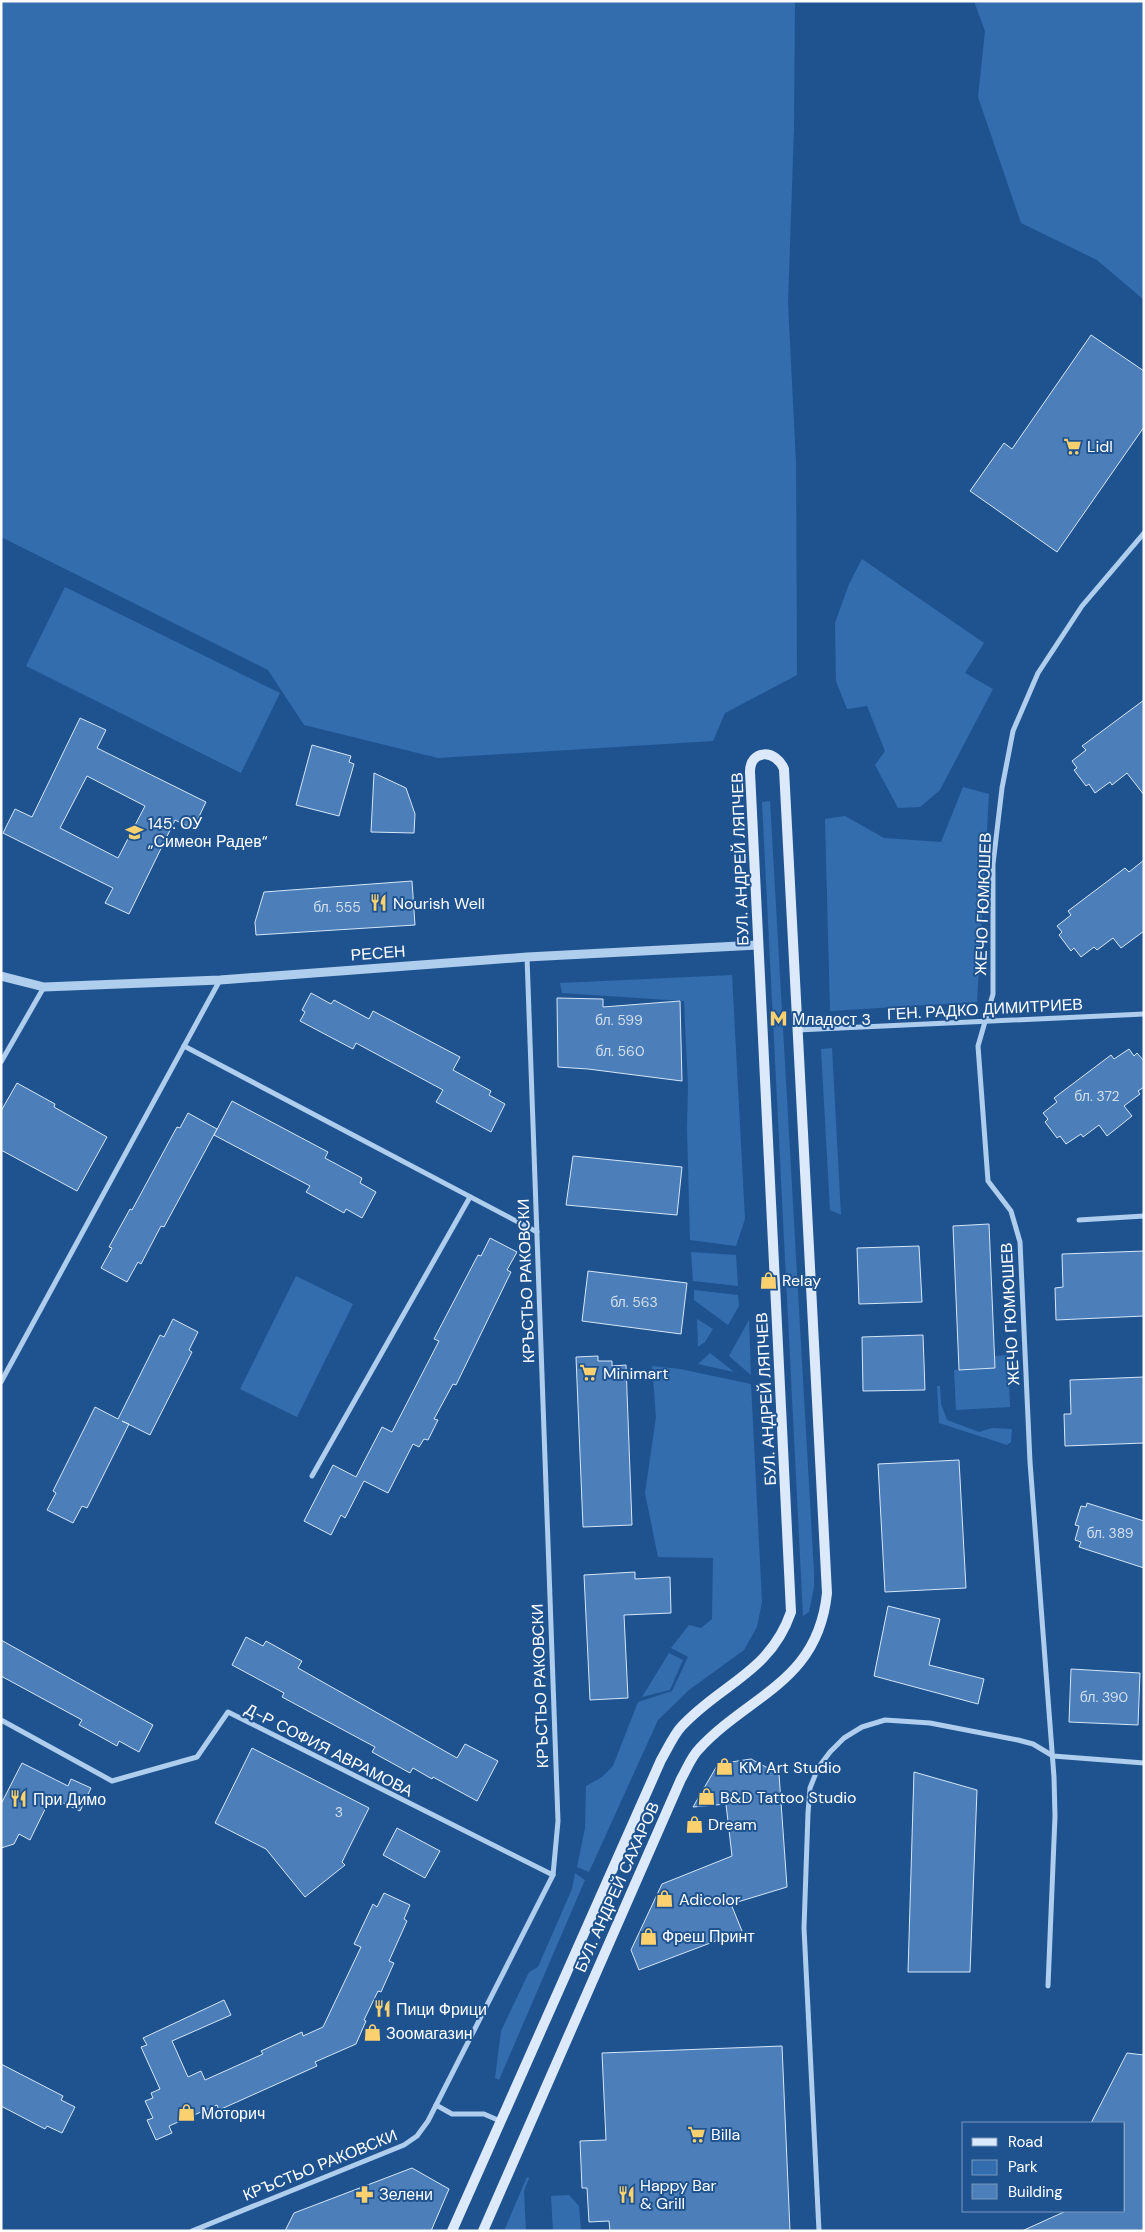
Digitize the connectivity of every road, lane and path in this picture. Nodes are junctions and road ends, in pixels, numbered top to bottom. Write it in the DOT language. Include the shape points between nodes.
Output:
graph roads {
  1 [pos="1144,533"];
  2 [pos="758,945"];
  3 [pos="527,957"];
  4 [pos="1,976"];
  5 [pos="220,980"];
  6 [pos="44,987"];
  7 [pos="1144,1014"];
  8 [pos="986,1022"];
  9 [pos="797,1030"];
  10 [pos="184,1046"];
  11 [pos="1,1062"];
  12 [pos="470,1197"];
  13 [pos="1144,1216"];
  14 [pos="1079,1220"];
  15 [pos="537,1232"];
  16 [pos="1,1382"];
  17 [pos="312,1476"];
  18 [pos="827,1593"];
  19 [pos="791,1612"];
  20 [pos="1,1720"];
  21 [pos="1053,1756"];
  22 [pos="1144,1763"];
  23 [pos="553,1875"];
  24 [pos="1048,1986"];
  25 [pos="436,2105"];
  26 [pos="500,2121"];
  27 [pos="192,2231"];
  28 [pos="452,2231"];
  29 [pos="483,2231"];
  30 [pos="819,2231"];
  1 -- 8 [label="street, ЖЕЧО ГЮМЮШЕВ" via="1082,606 1052,651 1038,673 1013,731 993,864 993,994"];
  2 -- 3 [label="street, РЕСЕН"];
  2 -- 9 [label="main road, БУЛ. АНДРЕЙ ЛЯПЧЕВ" via="750,767 755,758 764,754 778,759 784,769"];
  2 -- 19 [label="main road, БУЛ. АНДРЕЙ ЛЯПЧЕВ"];
  3 -- 5 [label="street, РЕСЕН"];
  3 -- 15 [label="street, КРЪСТЬО РАКОВСКИ"];
  4 -- 6 [label="street, РЕСЕН"];
  5 -- 6 [label="street, РЕСЕН"];
  5 -- 10 [label="street"];
  6 -- 11 [label="street"];
  7 -- 8 [label="street, ГЕН. РАДКО ДИМИТРИЕВ"];
  8 -- 9 [label="street, ГЕН. РАДКО ДИМИТРИЕВ"];
  8 -- 21 [label="street, ЖЕЧО ГЮМЮШЕВ" via="978,1046 988,1181 1011,1212 1020,1242 1030,1462"];
  9 -- 18 [label="main road, БУЛ. АНДРЕЙ ЛЯПЧЕВ"];
  10 -- 12 [label="street"];
  10 -- 16 [label="street"];
  12 -- 15 [label="street"];
  12 -- 17 [label="street"];
  13 -- 14 [label="street"];
  15 -- 23 [label="street, КРЪСТЬО РАКОВСКИ" via="558,1821"];
  18 -- 29 [label="main road, БУЛ. АНДРЕЙ САХАРОВ" via="822,1621 801,1662 773,1691 723,1727 698,1750 681,1779"];
  19 -- 26 [label="main road, БУЛ. АНДРЕЙ САХАРОВ" via="786,1627 766,1657 680,1728 661,1760"];
  20 -- 23 [label="street, Д-Р СОФИЯ АВРАМОВА" via="112,1781 196,1757 228,1712"];
  21 -- 22 [label="street"];
  21 -- 24 [label="street, ЖЕЧО ГЮМЮШЕВ" via="1055,1816"];
  21 -- 30 [label="street" via="1033,1744 1018,1740 930,1723 885,1720 862,1727 844,1738 818,1768 810,1788 804,1928"];
  23 -- 25 [label="street, КРЪСТЬО РАКОВСКИ"];
  25 -- 26 [label="street" via="452,2114 484,2114"];
  25 -- 27 [label="street, КРЪСТЬО РАКОВСКИ" via="417,2136 404,2145"];
  26 -- 28 [label="main road, БУЛ. АНДРЕЙ САХАРОВ"];
}
